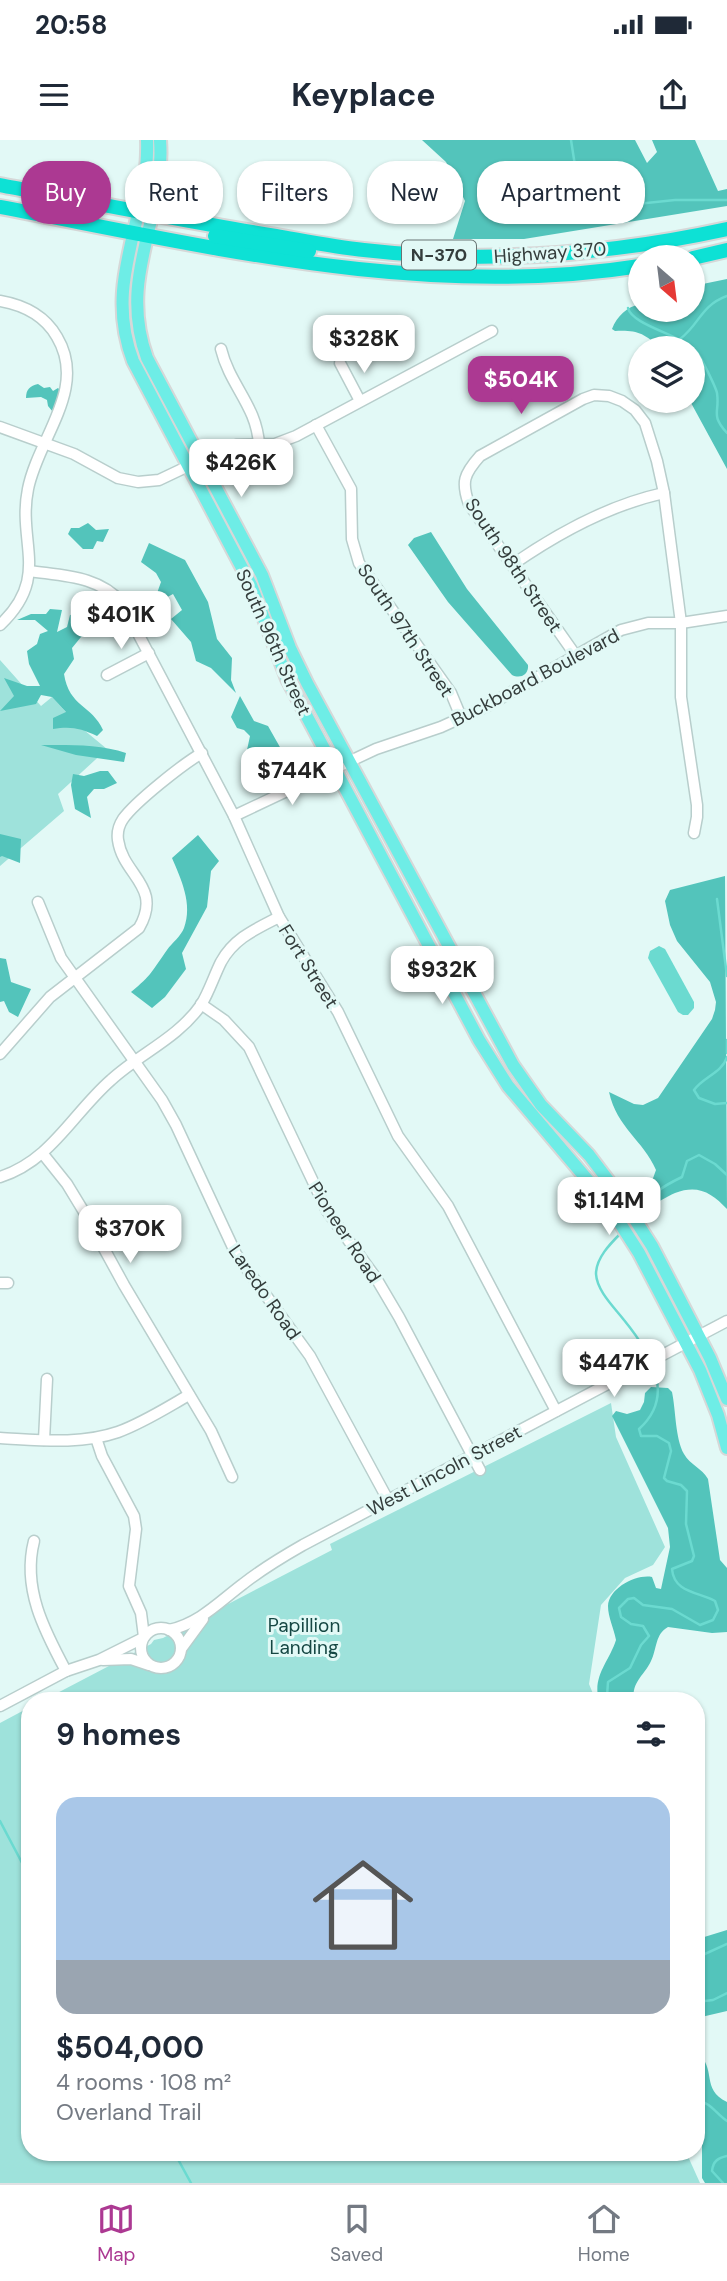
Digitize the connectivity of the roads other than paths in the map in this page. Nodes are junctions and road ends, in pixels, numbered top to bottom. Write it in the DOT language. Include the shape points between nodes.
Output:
graph roads {
  1 [pos="147,140"];
  2 [pos="160,140"];
  3 [pos="145,161"];
  4 [pos="160,161"];
  5 [pos="0,185"];
  6 [pos="0,207"];
  7 [pos="125,219"];
  8 [pos="125,222"];
  9 [pos="143,224"];
  10 [pos="727,229"];
  11 [pos="727,250"];
  12 [pos="705,255"];
  13 [pos="628,267"];
  14 [pos="0,301"];
  15 [pos="492,331"];
  16 [pos="221,349"];
  17 [pos="340,363"];
  18 [pos="360,401"];
  19 [pos="316,425"];
  20 [pos="0,427"];
  21 [pos="46,442"];
  22 [pos="259,445"];
  23 [pos="201,460"];
  24 [pos="188,467"];
  25 [pos="664,493"];
  26 [pos="512,565"];
  27 [pos="30,571"];
  28 [pos="727,616"];
  29 [pos="681,622"];
  30 [pos="0,625"];
  31 [pos="149,653"];
  32 [pos="576,656"];
  33 [pos="107,676"];
  34 [pos="461,717"];
  35 [pos="202,753"];
  36 [pos="350,761"];
  37 [pos="335,769"];
  38 [pos="234,816"];
  39 [pos="694,833"];
  40 [pos="38,902"];
  41 [pos="279,917"];
  42 [pos="74,979"];
  43 [pos="201,1004"];
  44 [pos="0,1054"];
  45 [pos="135,1061"];
  46 [pos="43,1154"];
  47 [pos="0,1177"];
  48 [pos="727,1321"];
  49 [pos="699,1337"];
  50 [pos="686,1344"];
  51 [pos="47,1379"];
  52 [pos="190,1395"];
  53 [pos="727,1399"];
  54 [pos="556,1411"];
  55 [pos="0,1438"];
  56 [pos="96,1438"];
  57 [pos="44,1440"];
  58 [pos="727,1448"];
  59 [pos="472,1455"];
  60 [pos="480,1470"];
  61 [pos="232,1477"];
  62 [pos="388,1500"];
  63 [pos="34,1541"];
  64 [pos="210,1611"];
  65 [pos="141,1613"];
  66 [pos="165,1629"];
  67 [pos="144,1638"];
  68 [pos="181,1649"];
  69 [pos="99,1660"];
  70 [pos="149,1665"];
  71 [pos="66,1671"];
  72 [pos="26,1692"];
  73 [pos="21,1695"];
  74 [pos="0,1706"];
  1 -- 3 [label="main road"];
  2 -- 4 [label="main road"];
  5 -- 7 [label="highway, Highway 370 / N-370"];
  6 -- 8 [label="highway, Highway 370 / N-370"];
  9 -- 10 [label="highway, Highway 370 / N-370" via="315,251 472,256 643,245"];
  9 -- 13 [label="highway, Highway 370 / N-370" via="278,260 409,274 506,277"];
  9 -- 23 [label="main road, South 96th Street" via="136,294 139,331 155,374"];
  9 -- 24 [label="main road, South 96th Street" via="121,291 122,318 141,377"];
  11 -- 12 [label="highway"];
  14 -- 21 [label="street" via="38,315 64,348 67,383"];
  15 -- 18 [label="street"];
  16 -- 22 [label="street" via="234,384 252,411"];
  17 -- 18 [label="street"];
  18 -- 19 [label="street"];
  19 -- 22 [label="street" via="275,444"];
  19 -- 34 [label="street, South 97th Street" via="351,489 352,539 359,563 447,687"];
  20 -- 21 [label="street"];
  21 -- 24 [label="street" via="118,478 138,482 159,480"];
  21 -- 27 [label="street" via="25,506"];
  22 -- 23 [label="street" via="236,445"];
  23 -- 24 [label="street"];
  23 -- 36 [label="main road, South 96th Street" via="262,575 307,683"];
  24 -- 37 [label="main road, South 96th Street" via="246,576 287,679"];
  25 -- 26 [label="street" via="604,511"];
  25 -- 26 [label="street, South 98th Street" via="645,423 622,401 594,394 480,456 468,470 463,488 469,505"];
  25 -- 29 [label="street"];
  26 -- 32 [label="street, South 98th Street"];
  27 -- 30 [label="street" via="21,600"];
  27 -- 31 [label="street, Fort Street" via="104,586 122,603"];
  28 -- 29 [label="street, Buckboard Boulevard"];
  29 -- 32 [label="street, Buckboard Boulevard" via="634,625"];
  29 -- 39 [label="street" via="681,697 697,806"];
  31 -- 33 [label="street"];
  31 -- 35 [label="street, Fort Street"];
  32 -- 34 [label="street, Buckboard Boulevard"];
  34 -- 36 [label="street, Buckboard Boulevard"];
  35 -- 38 [label="street, Fort Street"];
  35 -- 42 [label="street" via="122,820 118,840 142,885 145,917 123,942"];
  36 -- 37 [label="street, Buckboard Boulevard"];
  36 -- 49 [label="main road, South 96th Street" via="513,1065 541,1105 621,1196"];
  37 -- 38 [label="street, Buckboard Boulevard"];
  37 -- 50 [label="main road, South 96th Street" via="479,1040 509,1086 607,1203"];
  38 -- 41 [label="street, Fort Street"];
  40 -- 42 [label="street, Laredo Road"];
  41 -- 43 [label="street" via="232,946"];
  41 -- 54 [label="street, Fort Street" via="338,1012 398,1136 448,1206"];
  42 -- 44 [label="street" via="50,997"];
  42 -- 45 [label="street, Laredo Road"];
  43 -- 45 [label="street" via="180,1028"];
  43 -- 59 [label="street, Pioneer Road" via="249,1047 323,1203 376,1278"];
  45 -- 46 [label="street" via="100,1089"];
  45 -- 62 [label="street, Laredo Road" via="176,1125 236,1254 310,1356"];
  46 -- 47 [label="street"];
  46 -- 52 [label="street" via="67,1184"];
  48 -- 49 [label="street, West Lincoln Street"];
  49 -- 50 [label="street, West Lincoln Street"];
  49 -- 53 [label="main road, South 96th Street"];
  50 -- 54 [label="street, West Lincoln Street"];
  50 -- 58 [label="main road, South 96th Street" via="708,1389"];
  51 -- 57 [label="street"];
  52 -- 56 [label="street" via="138,1423"];
  52 -- 61 [label="street"];
  54 -- 59 [label="street, West Lincoln Street"];
  55 -- 57 [label="street"];
  56 -- 57 [label="street"];
  56 -- 65 [label="street" via="134,1516 129,1586"];
  59 -- 60 [label="street, Pioneer Road"];
  59 -- 62 [label="street, West Lincoln Street"];
  62 -- 64 [label="street, West Lincoln Street" via="280,1558"];
  63 -- 71 [label="street" via="29,1559 34,1598"];
  64 -- 66 [label="street, West Lincoln Street" via="188,1625"];
  64 -- 68 [label="street, West Lincoln Street"];
  65 -- 66 [label="street"];
  65 -- 67 [label="street"];
  66 -- 67 [label="street" via="151,1630"];
  66 -- 68 [label="street" via="180,1640"];
  67 -- 69 [label="street"];
  67 -- 70 [label="street" via="141,1652"];
  68 -- 70 [label="street" via="172,1665"];
  69 -- 70 [label="street" via="131,1659"];
  69 -- 71 [label="street"];
  71 -- 72 [label="street"];
  73 -- 74 [label="street"];
}
